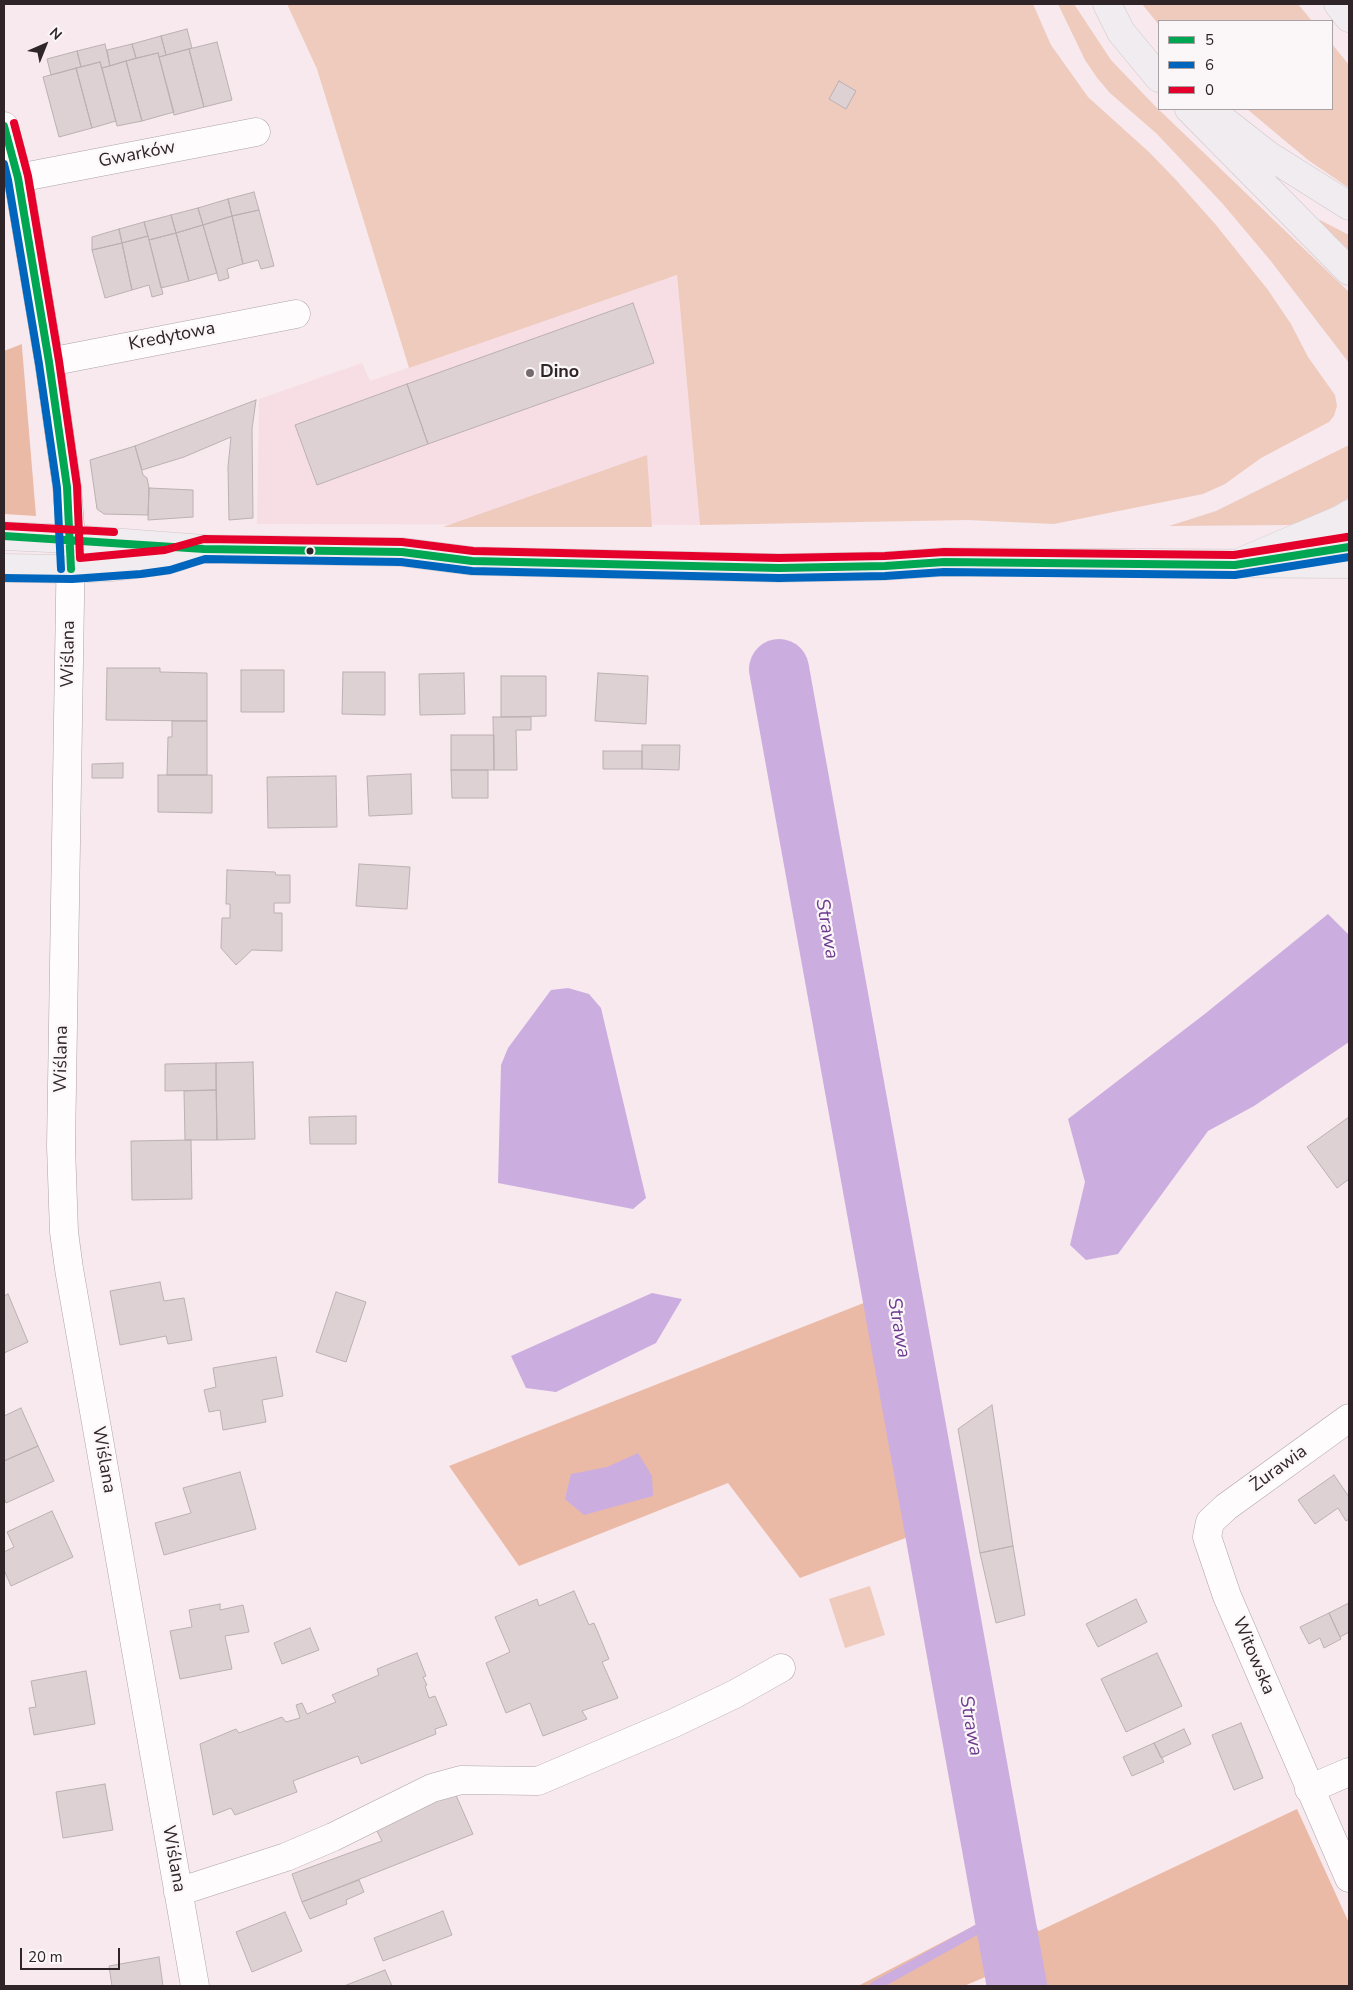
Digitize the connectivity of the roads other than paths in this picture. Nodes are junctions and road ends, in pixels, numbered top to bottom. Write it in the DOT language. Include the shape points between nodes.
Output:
graph roads {
  1 [pos="1107,4"];
  2 [pos="1115,4"];
  3 [pos="1338,4"];
  4 [pos="1349,18"];
  5 [pos="1158,56"];
  6 [pos="1158,77"];
  7 [pos="1190,110"];
  8 [pos="1211,110"];
  9 [pos="4,126"];
  10 [pos="256,132"];
  11 [pos="18,178"];
  12 [pos="1349,206"];
  13 [pos="1349,271"];
  14 [pos="296,314"];
  15 [pos="49,362"];
  16 [pos="1349,514"];
  17 [pos="4,536"];
  18 [pos="71,539"];
  19 [pos="1349,547"];
  20 [pos="204,549"];
  21 [pos="1349,564"];
  22 [pos="1235,565"];
  23 [pos="4,568"];
  24 [pos="71,569"];
  25 [pos="1349,1418"];
  26 [pos="1210,1522"];
  27 [pos="781,1668"];
  28 [pos="1349,1772"];
  29 [pos="1309,1788"];
  30 [pos="1349,1878"];
  31 [pos="178,1892"];
  32 [pos="195,1986"];
  1 -- 6 [label="main road" via="1120,32"];
  2 -- 5 [label="main road"];
  3 -- 4 [label="main road"];
  7 -- 13 [label="main road"];
  8 -- 12 [label="main road" via="1268,155"];
  9 -- 11 [label="street, Wiślana"];
  10 -- 11 [label="street, Gwarków"];
  11 -- 15 [label="street, Wiślana"];
  14 -- 15 [label="street, Kredytowa"];
  15 -- 18 [label="street, Wiślana"];
  16 -- 22 [label="main road"];
  17 -- 18 [label="main road"];
  18 -- 20 [label="main road"];
  18 -- 24 [label="street, Wiślana"];
  19 -- 22 [label="main road"];
  20 -- 22 [label="main road" via="402,552 472,561 779,568 944,562"];
  20 -- 24 [label="main road" via="158,562"];
  21 -- 22 [label="main road"];
  23 -- 24 [label="main road"];
  24 -- 31 [label="street, Wiślana" via="61,1146 64,1232"];
  25 -- 26 [label="street, Żurawia"];
  26 -- 29 [label="street, Witowska" via="1206,1537 1224,1587"];
  27 -- 31 [label="street" via="660,1730 538,1781 461,1780 432,1788 286,1857"];
  28 -- 29 [label="street"];
  29 -- 30 [label="street, Witowska"];
  31 -- 32 [label="street, Wiślana"];
}
